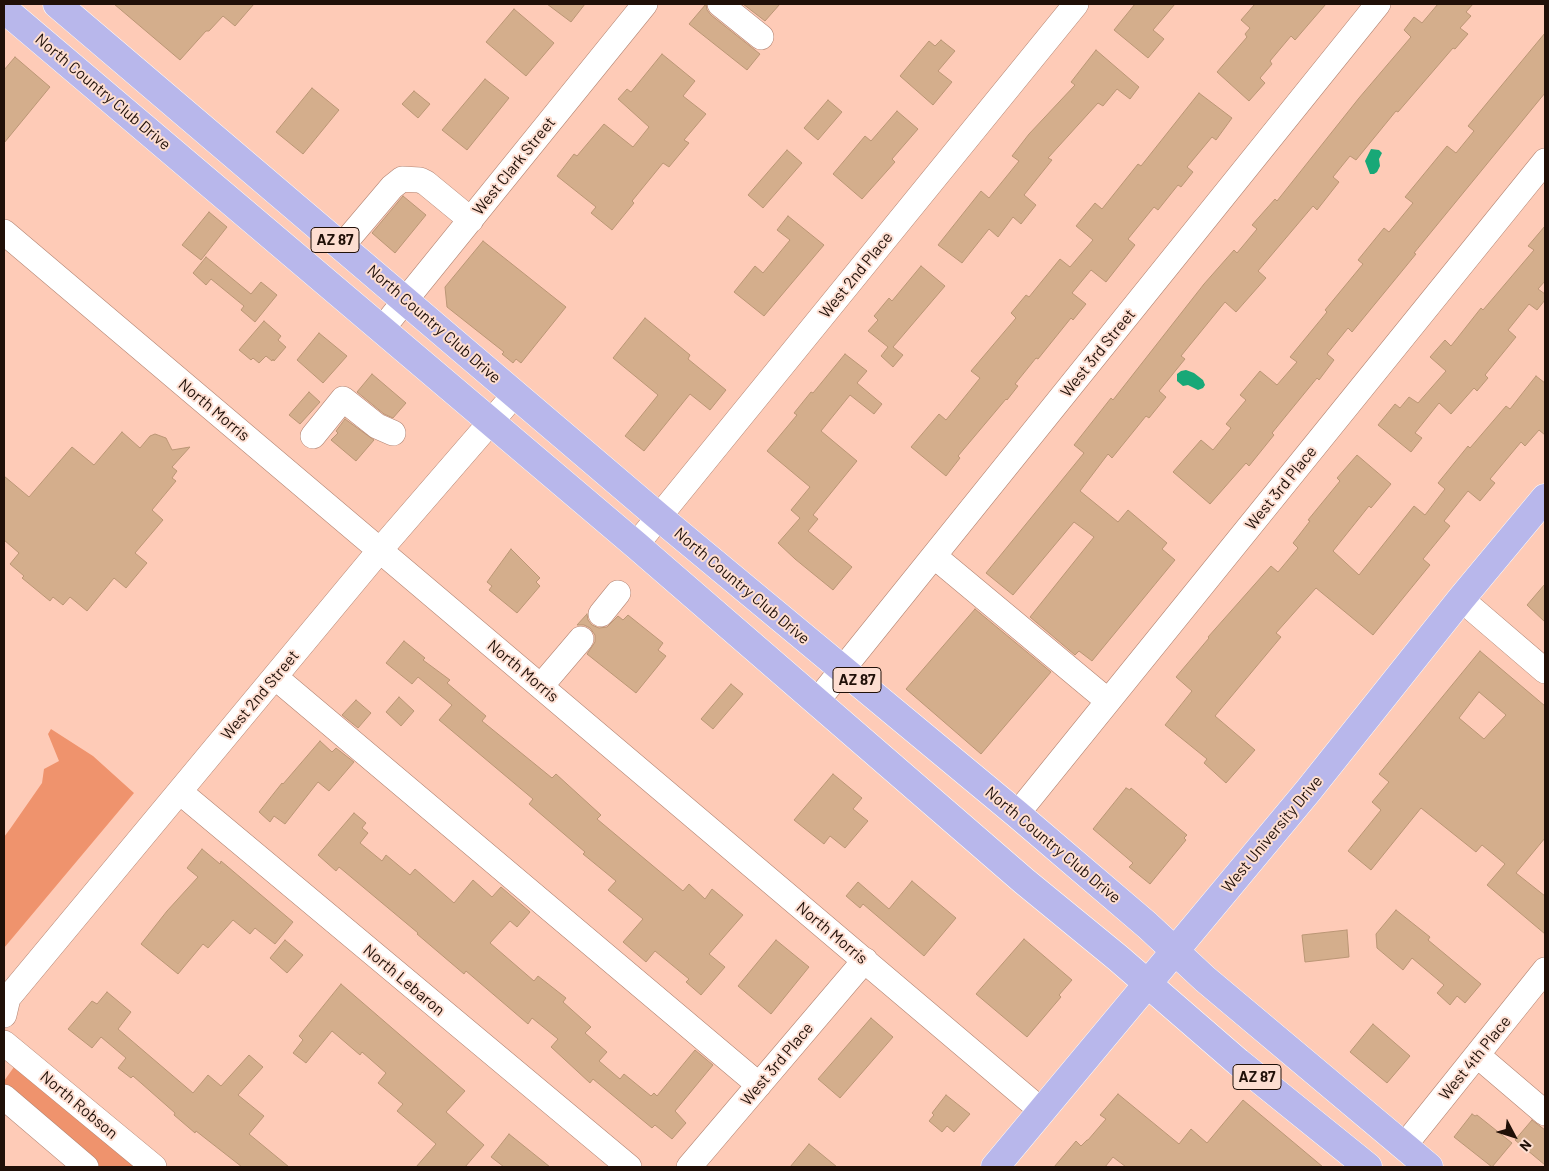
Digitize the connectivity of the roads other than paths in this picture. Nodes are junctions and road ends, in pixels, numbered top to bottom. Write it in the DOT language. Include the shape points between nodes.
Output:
graph roads {
  1 [pos="57,4"];
  2 [pos="646,4"];
  3 [pos="720,4"];
  4 [pos="1076,4"];
  5 [pos="1378,4"];
  6 [pos="4,9"];
  7 [pos="761,37"];
  8 [pos="1545,162"];
  9 [pos="471,220"];
  10 [pos="4,232"];
  11 [pos="342,246"];
  12 [pos="406,300"];
  13 [pos="382,329"];
  14 [pos="515,394"];
  15 [pos="491,422"];
  16 [pos="393,433"];
  17 [pos="313,436"];
  18 [pos="1545,498"];
  19 [pos="659,517"];
  20 [pos="636,545"];
  21 [pos="380,550"];
  22 [pos="934,556"];
  23 [pos="618,594"];
  24 [pos="1461,600"];
  25 [pos="601,614"];
  26 [pos="581,639"];
  27 [pos="843,669"];
  28 [pos="1545,671"];
  29 [pos="276,677"];
  30 [pos="541,686"];
  31 [pos="817,701"];
  32 [pos="1108,701"];
  33 [pos="180,792"];
  34 [pos="1017,814"];
  35 [pos="1174,952"];
  36 [pos="865,960"];
  37 [pos="1545,970"];
  38 [pos="1148,984"];
  39 [pos="5,1004"];
  40 [pos="4,1043"];
  41 [pos="1477,1055"];
  42 [pos="759,1085"];
  43 [pos="4,1097"];
  44 [pos="1042,1111"];
  45 [pos="1545,1113"];
  46 [pos="1404,1146"];
  47 [pos="86,1167"];
  48 [pos="154,1167"];
  49 [pos="629,1167"];
  50 [pos="689,1167"];
  51 [pos="995,1167"];
  52 [pos="1368,1167"];
  53 [pos="1429,1167"];
  1 -- 11 [label="main road, North Country Club Drive / AZ 87"];
  2 -- 9 [label="street, West Clark Street"];
  3 -- 7 [label="street"];
  4 -- 19 [label="street, West 2nd Place"];
  5 -- 22 [label="street, West 3rd Street"];
  6 -- 13 [label="main road, North Country Club Drive / AZ 87"];
  8 -- 32 [label="street, West 3rd Place"];
  9 -- 11 [label="street" via="426,183 402,179"];
  9 -- 12 [label="street, West Clark Street"];
  10 -- 21 [label="street, North Morris"];
  11 -- 12 [label="main road, North Country Club Drive / AZ 87"];
  12 -- 13 [label="street, West Clark Street"];
  12 -- 14 [label="main road, North Country Club Drive / AZ 87"];
  13 -- 15 [label="main road, North Country Club Drive / AZ 87"];
  14 -- 15 [label="street, West 2nd Street"];
  14 -- 19 [label="main road, North Country Club Drive / AZ 87"];
  15 -- 20 [label="main road, North Country Club Drive / AZ 87"];
  15 -- 21 [label="street, West 2nd Street"];
  16 -- 17 [label="street" via="378,426 344,399"];
  18 -- 24 [label="main road, West University Drive"];
  19 -- 20 [label="street, West 2nd Place"];
  19 -- 27 [label="main road, North Country Club Drive / AZ 87"];
  20 -- 31 [label="main road, North Country Club Drive / AZ 87"];
  21 -- 29 [label="street, West 2nd Street"];
  21 -- 30 [label="street, North Morris"];
  22 -- 27 [label="street, West 3rd Street"];
  22 -- 32 [label="street"];
  23 -- 25 [label="street"];
  24 -- 28 [label="street"];
  24 -- 35 [label="main road, West University Drive"];
  26 -- 30 [label="street"];
  27 -- 31 [label="street, West 3rd Street"];
  27 -- 34 [label="main road, North Country Club Drive / AZ 87"];
  29 -- 33 [label="street, West 2nd Street"];
  29 -- 42 [label="street"];
  30 -- 36 [label="street, North Morris"];
  31 -- 38 [label="main road, North Country Club Drive / AZ 87"];
  32 -- 34 [label="street, West 3rd Place"];
  33 -- 39 [label="street, West 2nd Street"];
  33 -- 49 [label="street, North Lebaron"];
  34 -- 35 [label="main road, North Country Club Drive / AZ 87"];
  35 -- 38 [label="main road, West University Drive"];
  35 -- 46 [label="main road, North Country Club Drive / AZ 87"];
  36 -- 42 [label="street, West 3rd Place"];
  36 -- 44 [label="street, North Morris"];
  37 -- 41 [label="street, West 4th Place"];
  38 -- 44 [label="main road, West University Drive"];
  38 -- 52 [label="main road, North Country Club Drive / AZ 87"];
  40 -- 48 [label="street, North Robson"];
  41 -- 45 [label="street"];
  41 -- 46 [label="street, West 4th Place"];
  42 -- 50 [label="street, West 3rd Place"];
  43 -- 47 [label="street"];
  44 -- 51 [label="main road, West University Drive"];
  46 -- 53 [label="main road, North Country Club Drive / AZ 87"];
}
